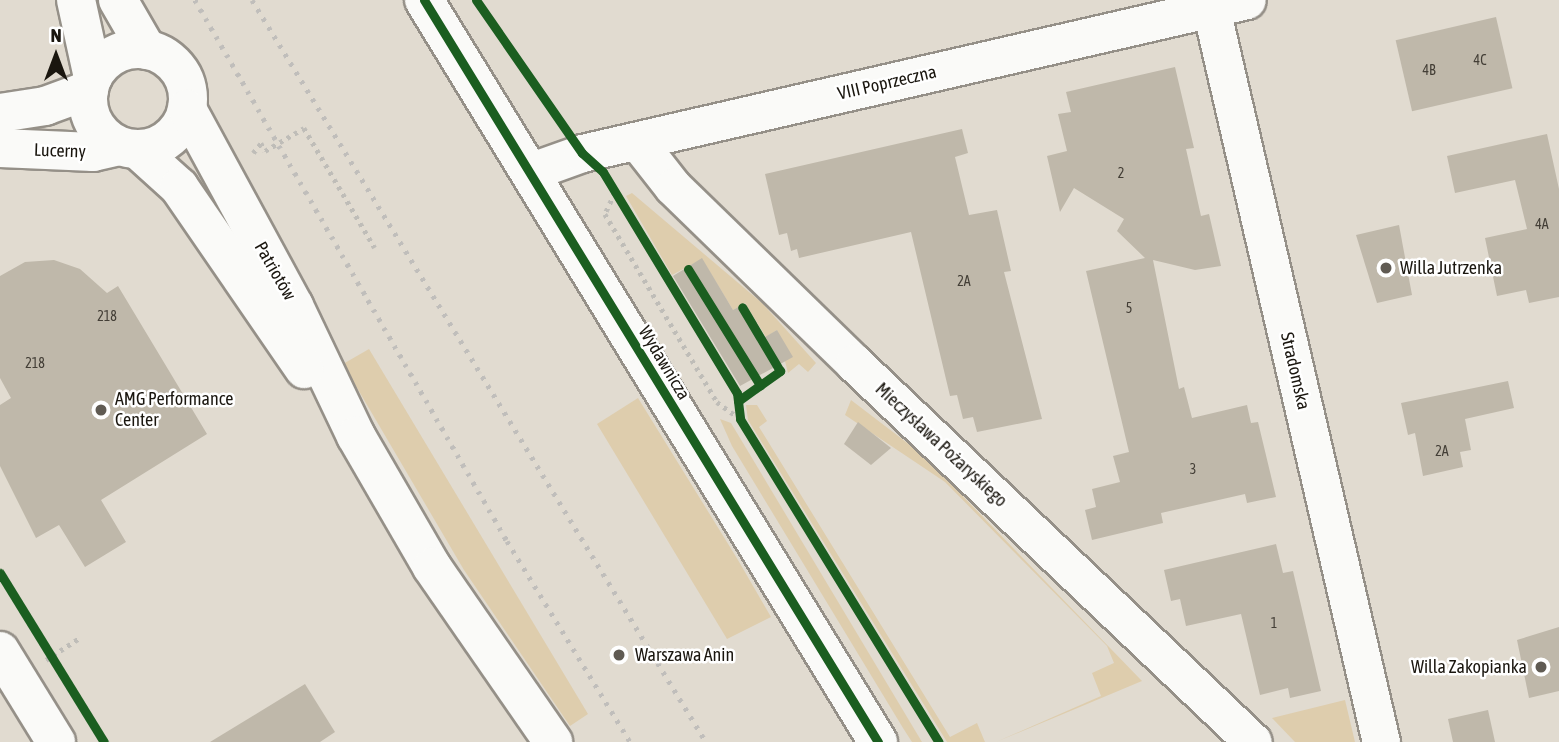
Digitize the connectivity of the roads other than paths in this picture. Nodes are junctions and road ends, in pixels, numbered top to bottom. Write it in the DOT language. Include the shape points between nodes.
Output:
graph roads {
  1 [pos="76,0"];
  2 [pos="118,0"];
  3 [pos="424,0"];
  4 [pos="1247,0"];
  5 [pos="1210,4"];
  6 [pos="146,50"];
  7 [pos="91,84"];
  8 [pos="187,109"];
  9 [pos="0,113"];
  10 [pos="638,141"];
  11 [pos="0,148"];
  12 [pos="128,148"];
  13 [pos="529,172"];
  14 [pos="356,436"];
  15 [pos="0,651"];
  16 [pos="56,742"];
  17 [pos="553,742"];
  18 [pos="878,742"];
  19 [pos="1253,742"];
  20 [pos="1381,742"];
  1 -- 7 [label="main road"];
  2 -- 6 [label="main road"];
  3 -- 13 [label="main road, Wydawnicza"];
  4 -- 5 [label="street, VIII Poprzeczna"];
  5 -- 10 [label="street, VIII Poprzeczna"];
  5 -- 20 [label="street, Stradomska"];
  6 -- 7 [label="main road" via="115,54"];
  6 -- 8 [label="main road" via="165,57 179,71 187,89"];
  7 -- 9 [label="main road" via="45,106"];
  7 -- 12 [label="main road" via="91,117 102,134"];
  8 -- 12 [label="main road" via="177,131 159,144"];
  8 -- 14 [label="main road, Patriotów" via="294,306"];
  10 -- 13 [label="street, VIII Poprzeczna" via="582,153"];
  10 -- 19 [label="street, Mieczysława Pożaryskiego" via="673,187"];
  11 -- 12 [label="main road, Lucerny" via="93,152"];
  12 -- 14 [label="main road, Patriotów" via="179,187 297,360"];
  13 -- 18 [label="main road, Wydawnicza"];
  14 -- 17 [label="main road, Patriotów" via="432,567"];
  15 -- 16 [label="main road"];
}
